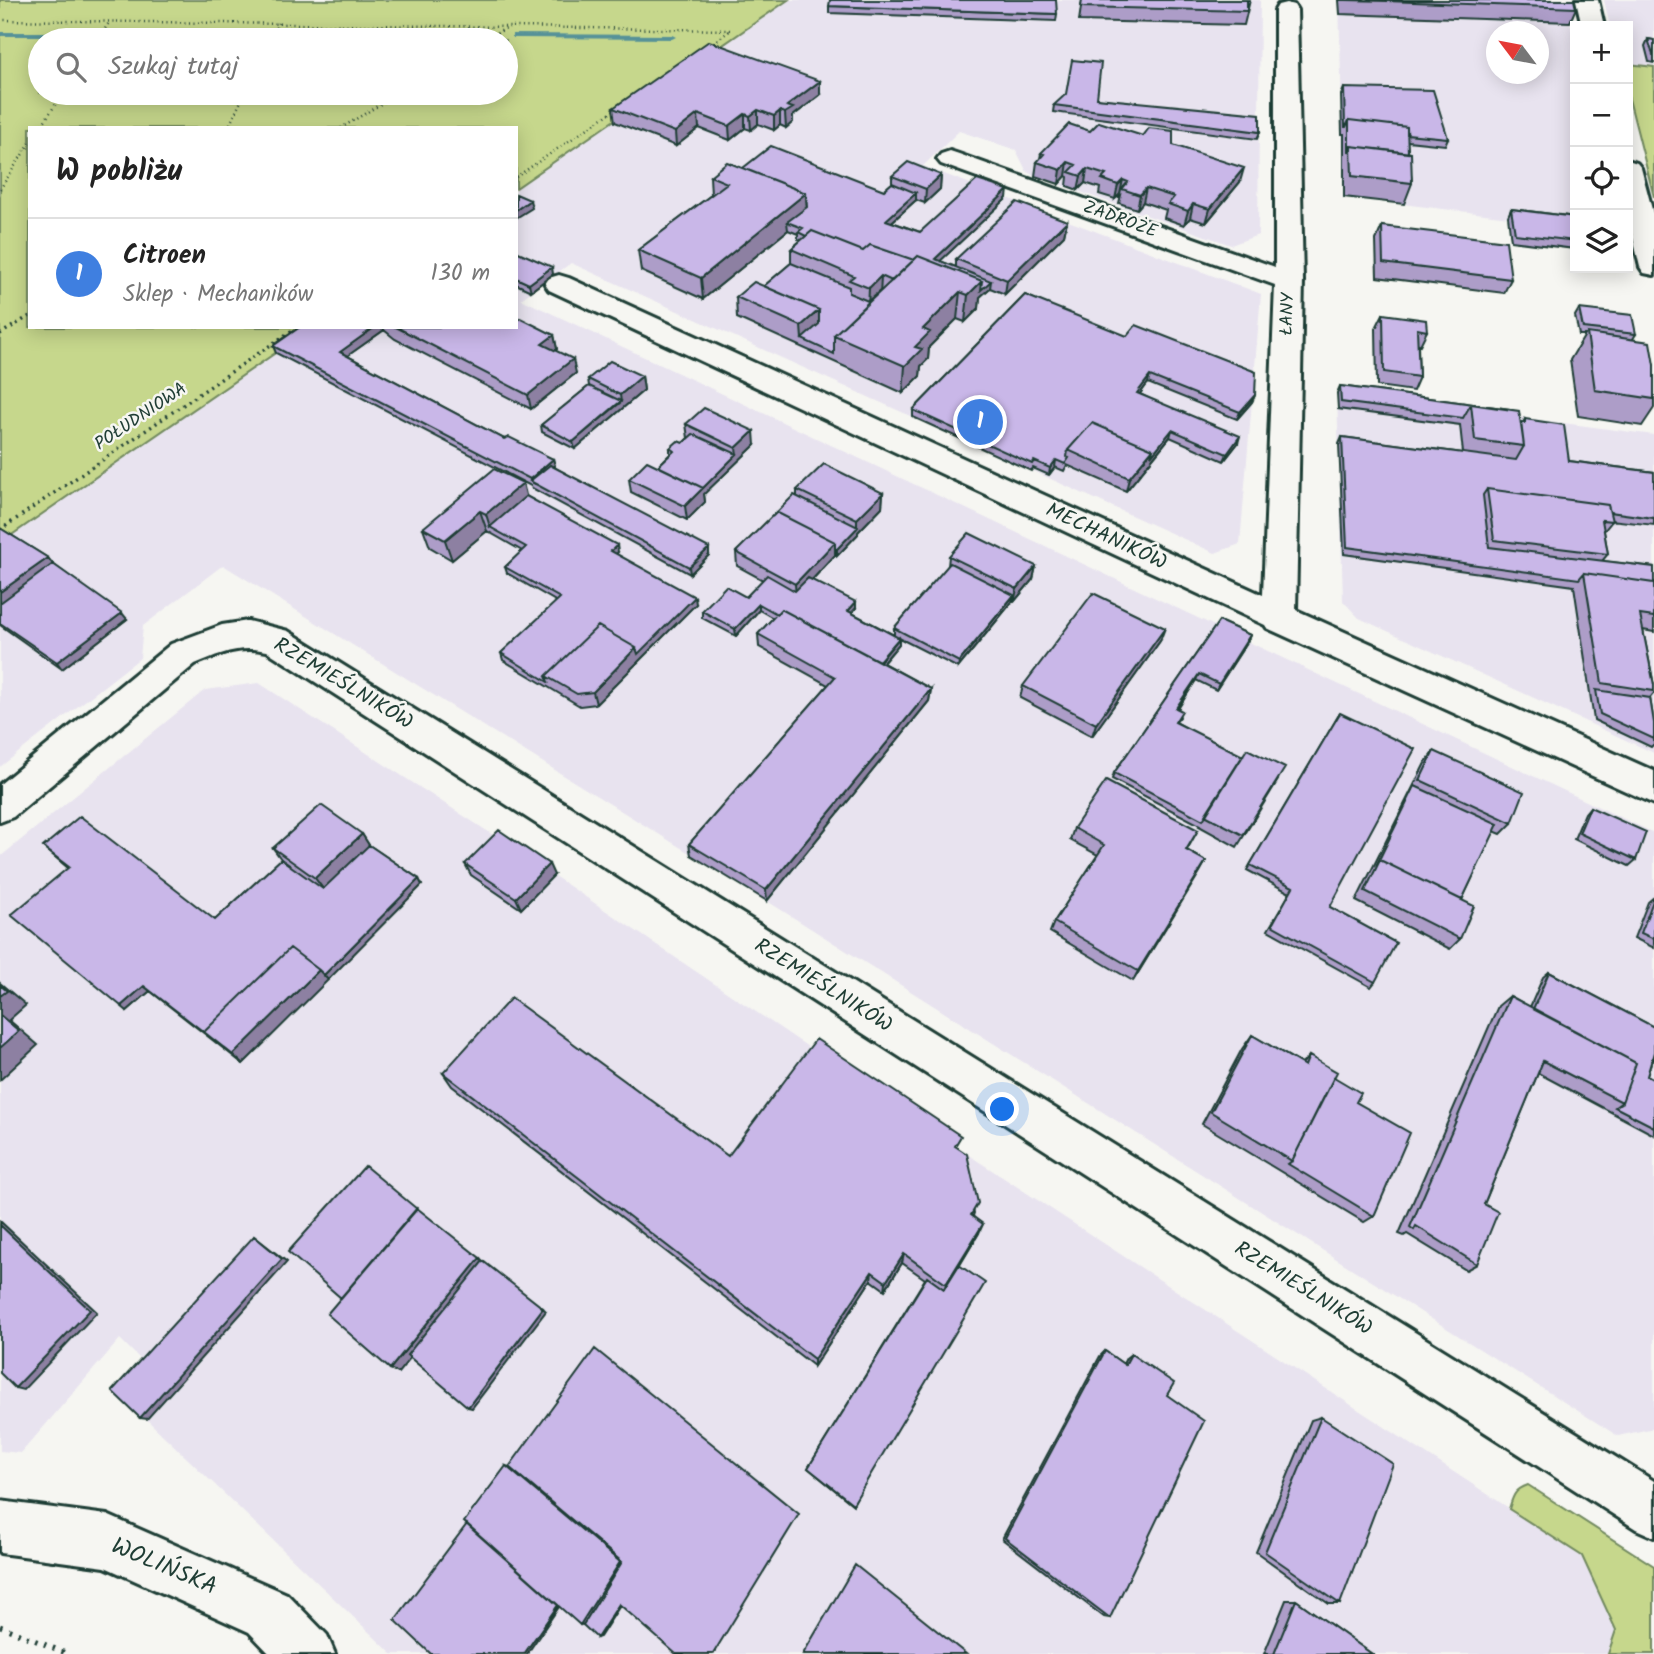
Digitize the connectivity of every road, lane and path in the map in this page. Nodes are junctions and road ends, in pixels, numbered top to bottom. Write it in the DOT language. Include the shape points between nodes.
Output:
graph roads {
  1 [pos="1587,0"];
  2 [pos="1286,10"];
  3 [pos="0,20"];
  4 [pos="110,21"];
  5 [pos="1592,21"];
  6 [pos="278,23"];
  7 [pos="106,28"];
  8 [pos="276,28"];
  9 [pos="506,28"];
  10 [pos="518,28"];
  11 [pos="709,45"];
  12 [pos="55,105"];
  13 [pos="239,105"];
  14 [pos="378,105"];
  15 [pos="618,107"];
  16 [pos="41,126"];
  17 [pos="229,126"];
  18 [pos="344,126"];
  19 [pos="28,146"];
  20 [pos="950,159"];
  21 [pos="518,176"];
  22 [pos="1633,187"];
  23 [pos="0,188"];
  24 [pos="1654,267"];
  25 [pos="1289,281"];
  26 [pos="559,284"];
  27 [pos="28,317"];
  28 [pos="294,329"];
  29 [pos="0,334"];
  30 [pos="0,530"];
  31 [pos="1279,619"];
  32 [pos="1654,788"];
  33 [pos="0,806"];
  34 [pos="1654,1511"];
  35 [pos="0,1527"];
  36 [pos="0,1626"];
  37 [pos="68,1654"];
  38 [pos="308,1654"];
  1 -- 5 [label="street"];
  2 -- 25 [label="street, ŁANY"];
  3 -- 4 [label="path"];
  4 -- 6 [label="path"];
  4 -- 7 [label="path"];
  6 -- 8 [label="path"];
  6 -- 9 [label="path"];
  10 -- 11 [label="path" via="732,30"];
  12 -- 16 [label="path"];
  13 -- 17 [label="path"];
  14 -- 18 [label="path"];
  15 -- 21 [label="path"];
  19 -- 23 [label="path"];
  20 -- 25 [label="street, ZADROŻE"];
  22 -- 24 [label="street"];
  25 -- 31 [label="street, ŁANY"];
  26 -- 31 [label="street, MECHANIKÓW" via="959,466"];
  27 -- 29 [label="path"];
  28 -- 30 [label="path, POŁUDNIOWA"];
  31 -- 32 [label="street, MECHANIKÓW"];
  33 -- 34 [label="street, RZEMIEŚLNIKÓW" via="183,654 222,638 247,635 276,640"];
  35 -- 38 [label="street, WOLIŃSKA" via="107,1541 268,1613"];
  36 -- 37 [label="path"];
}
